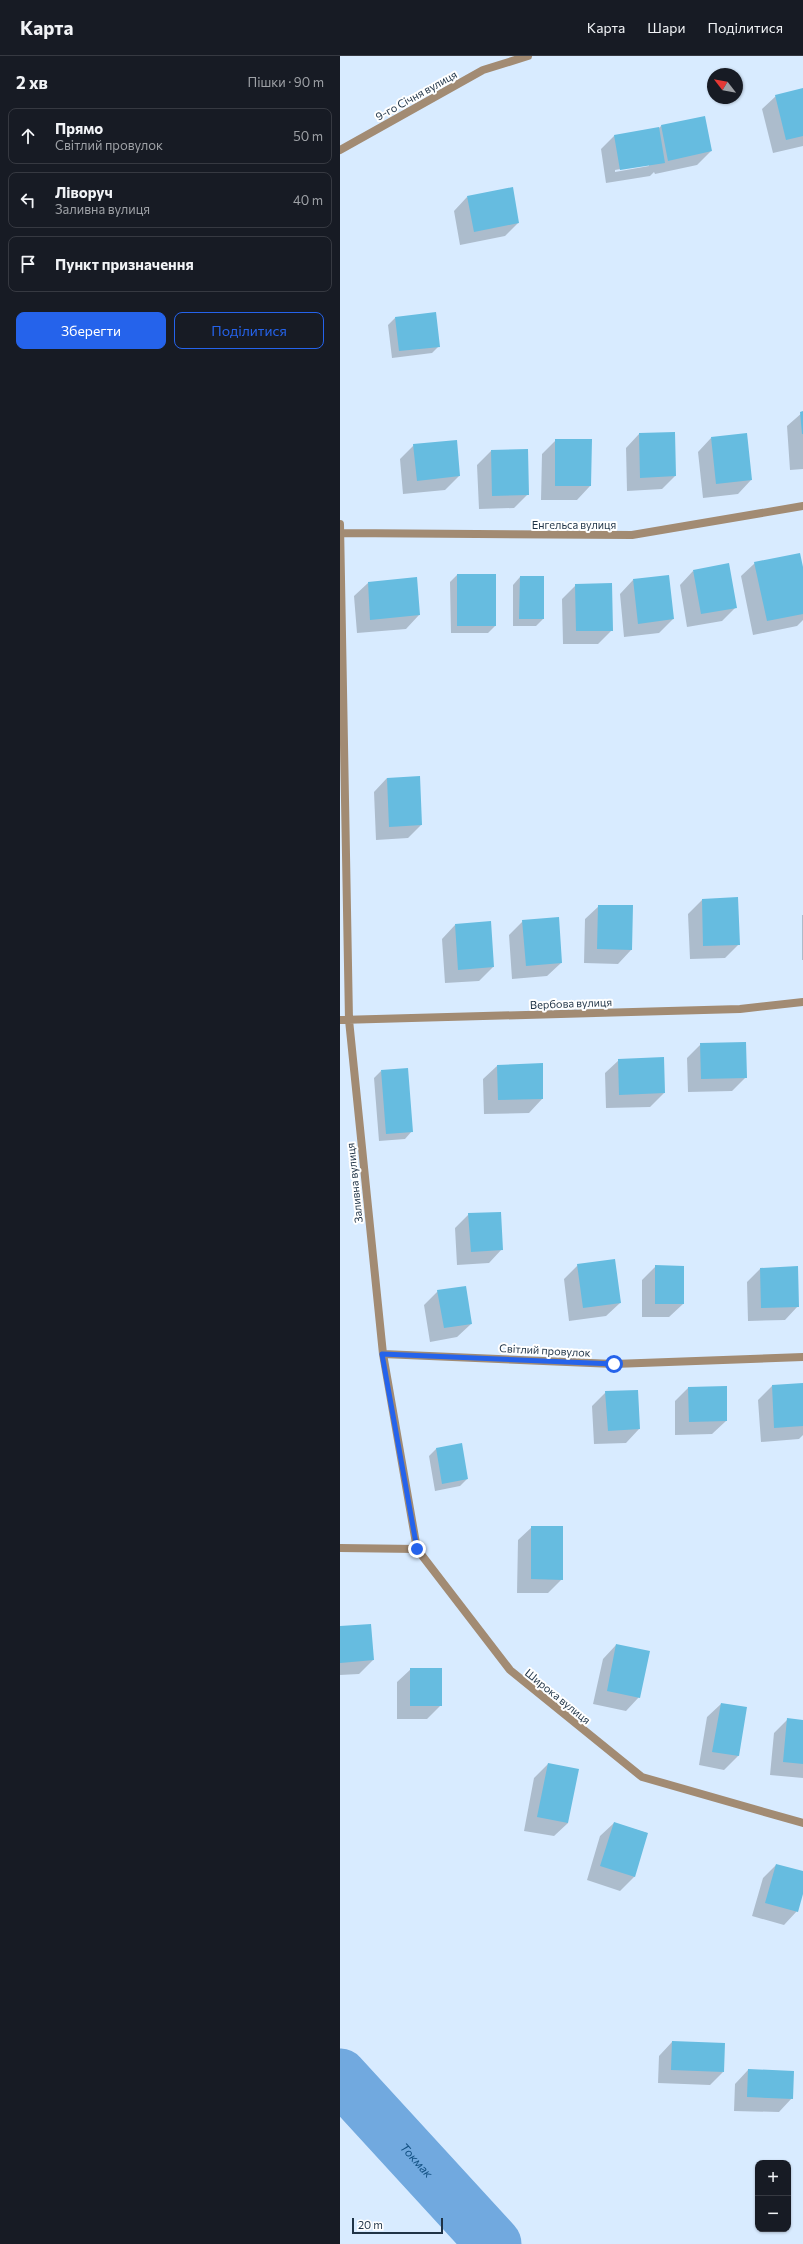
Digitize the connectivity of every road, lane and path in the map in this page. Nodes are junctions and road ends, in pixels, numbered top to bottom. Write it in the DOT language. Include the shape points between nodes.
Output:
graph roads {
  1 [pos="528,56"];
  2 [pos="340,150"];
  3 [pos="803,506"];
  4 [pos="340,524"];
  5 [pos="342,534"];
  6 [pos="803,1002"];
  7 [pos="340,1020"];
  8 [pos="349,1020"];
  9 [pos="382,1354"];
  10 [pos="803,1357"];
  11 [pos="340,1548"];
  12 [pos="417,1549"];
  13 [pos="803,1823"];
  1 -- 2 [label="street, 9-го Січня вулиця" via="482,70"];
  3 -- 5 [label="street, Енгельса вулиця" via="632,535"];
  4 -- 5 [label="street, Заливна вулиця"];
  5 -- 8 [label="street, Заливна вулиця"];
  6 -- 8 [label="street, Вербова вулиця" via="740,1009"];
  7 -- 8 [label="street, Вербова вулиця"];
  8 -- 9 [label="street, Заливна вулиця"];
  9 -- 10 [label="street, Світлий провулок" via="614,1364"];
  9 -- 12 [label="street, Заливна вулиця"];
  11 -- 12 [label="street"];
  12 -- 13 [label="street, Широка вулиця" via="510,1670 642,1777"];
}
